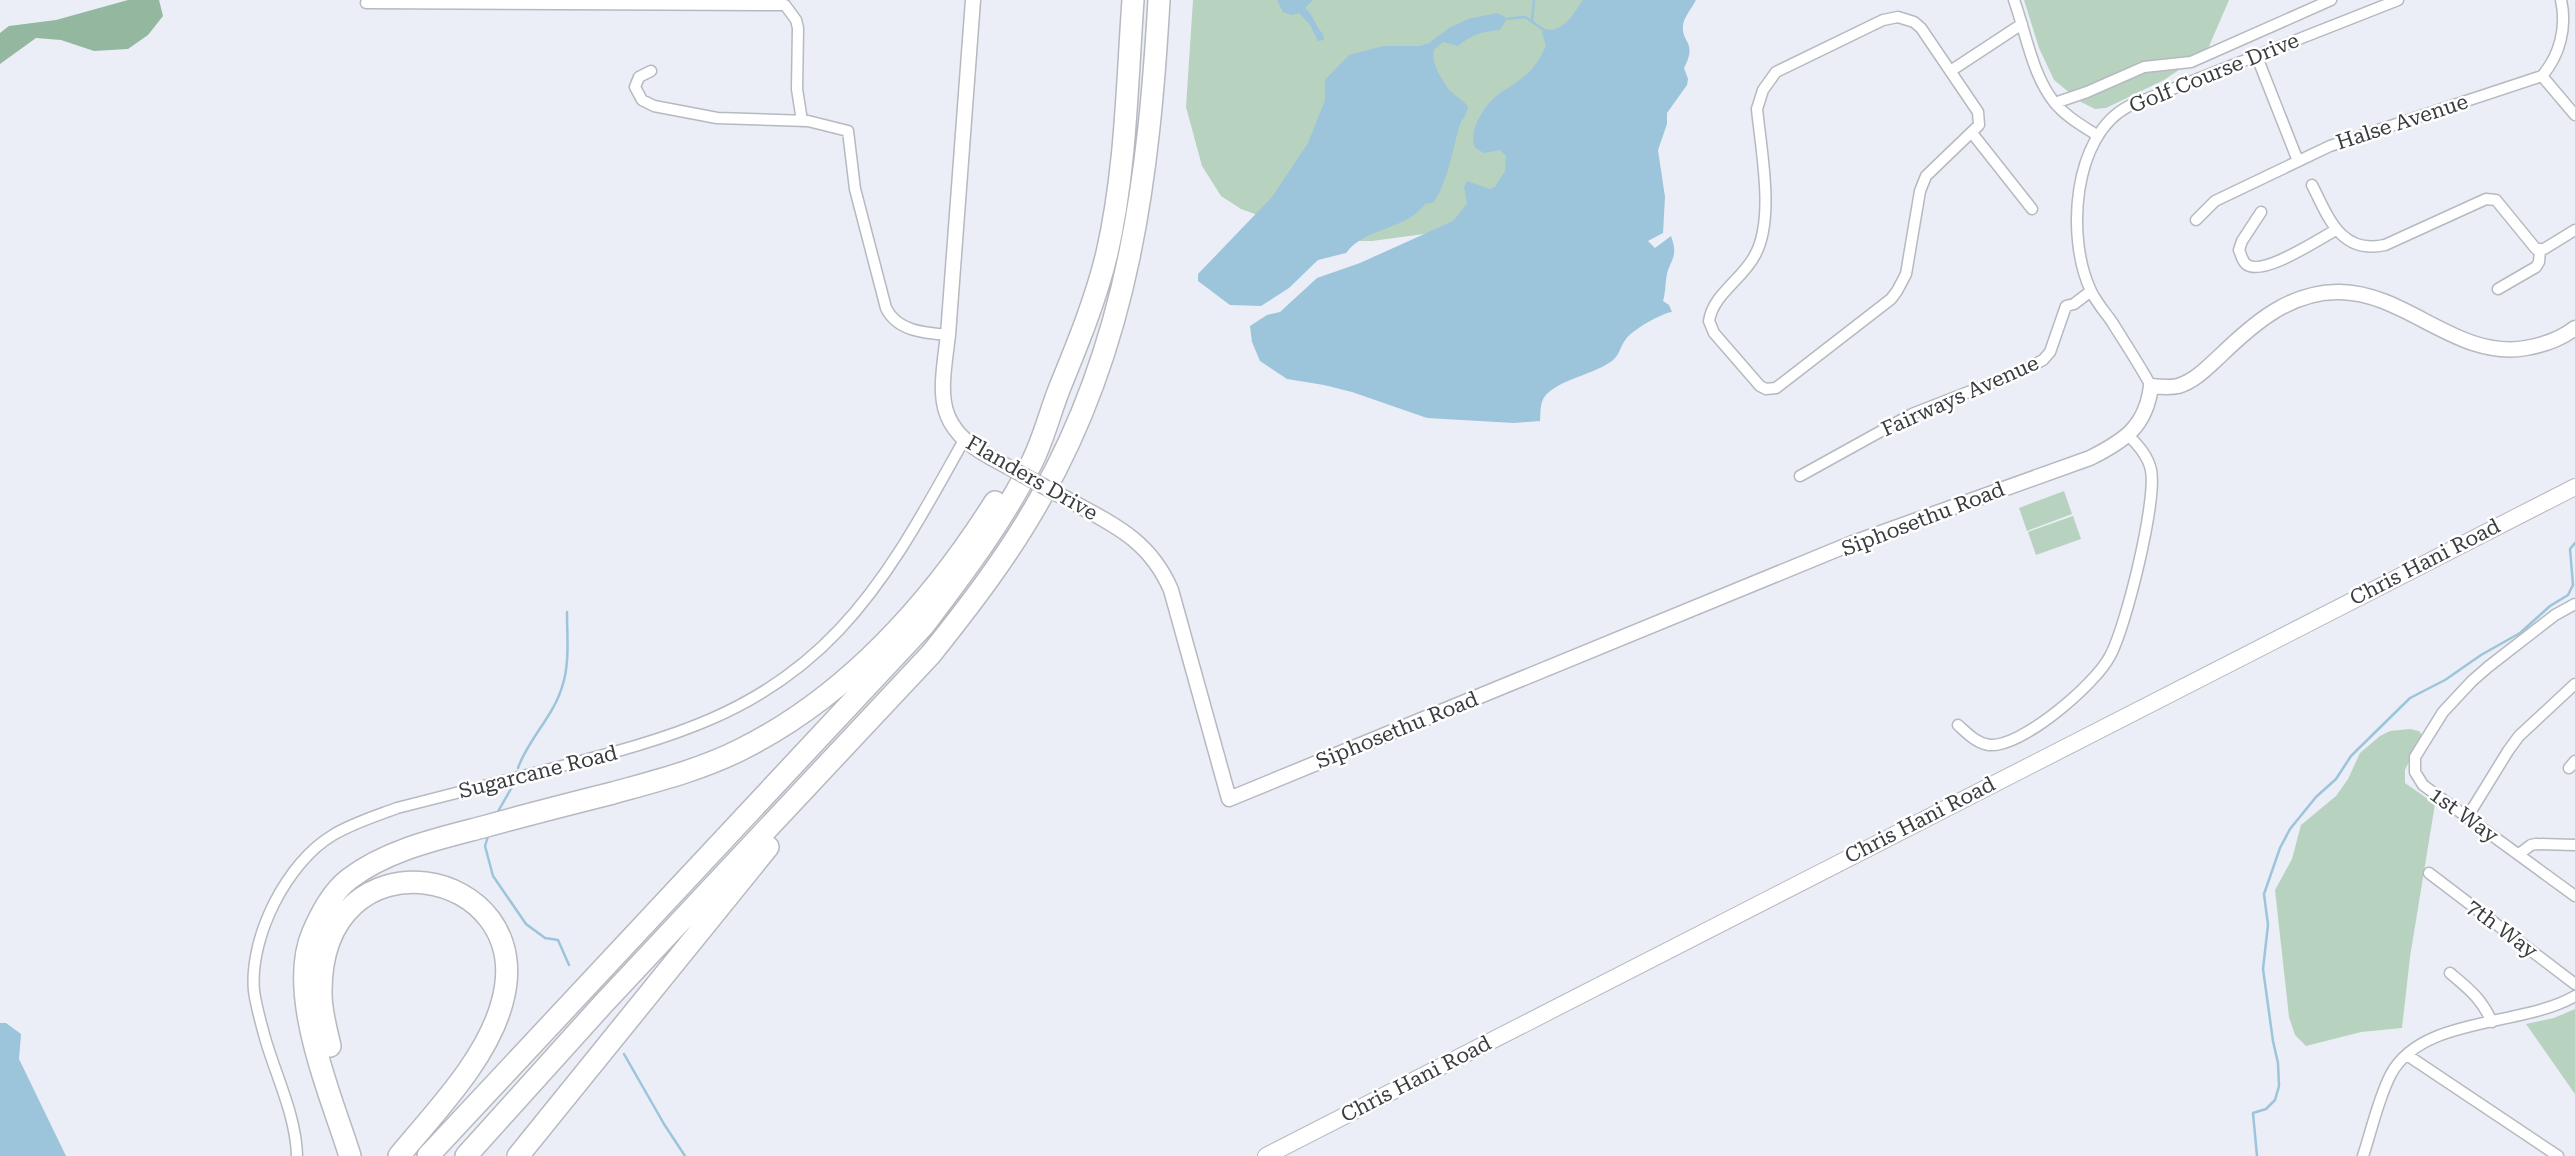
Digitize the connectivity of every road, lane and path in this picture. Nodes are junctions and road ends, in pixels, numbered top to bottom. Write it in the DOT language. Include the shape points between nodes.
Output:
graph roads {
  1 [pos="973,0"];
  2 [pos="1133,0"];
  3 [pos="1159,0"];
  4 [pos="2014,0"];
  5 [pos="2331,0"];
  6 [pos="2398,0"];
  7 [pos="2561,0"];
  8 [pos="366,3"];
  9 [pos="2022,24"];
  10 [pos="2257,57"];
  11 [pos="1952,70"];
  12 [pos="650,71"];
  13 [pos="2542,76"];
  14 [pos="2055,103"];
  15 [pos="2575,115"];
  16 [pos="802,121"];
  17 [pos="1972,133"];
  18 [pos="2098,136"];
  19 [pos="2298,161"];
  20 [pos="2312,185"];
  21 [pos="2032,209"];
  22 [pos="2261,212"];
  23 [pos="2196,220"];
  24 [pos="2336,230"];
  25 [pos="2575,230"];
  26 [pos="2540,250"];
  27 [pos="2498,289"];
  28 [pos="2091,292"];
  29 [pos="2575,328"];
  30 [pos="948,335"];
  31 [pos="2151,386"];
  32 [pos="1048,417"];
  33 [pos="2128,435"];
  34 [pos="964,440"];
  35 [pos="1800,476"];
  36 [pos="2575,487"];
  37 [pos="2575,604"];
  38 [pos="2575,684"];
  39 [pos="1958,725"];
  40 [pos="851,741"];
  41 [pos="1229,799"];
  42 [pos="2468,816"];
  43 [pos="2575,845"];
  44 [pos="2519,854"];
  45 [pos="2429,873"];
  46 [pos="2575,896"];
  47 [pos="2449,973"];
  48 [pos="2575,984"];
  49 [pos="2575,996"];
  50 [pos="2492,1023"];
  51 [pos="2407,1055"];
  52 [pos="297,1156"];
  53 [pos="350,1156"];
  54 [pos="366,1156"];
  55 [pos="399,1156"];
  56 [pos="428,1156"];
  57 [pos="466,1156"];
  58 [pos="518,1156"];
  59 [pos="1266,1156"];
  60 [pos="2363,1156"];
  61 [pos="2558,1156"];
  1 -- 30 [label="street, Flanders Drive"];
  2 -- 32 [label="highway" via="1123,145 1107,251 1082,336"];
  3 -- 40 [label="highway" via="1138,219 1125,281 1090,391 1043,495 975,599"];
  4 -- 9 [label="street"];
  5 -- 14 [label="street" via="2191,62 2151,65"];
  6 -- 10 [label="street, Golf Course Drive"];
  7 -- 13 [label="street" via="2561,39"];
  8 -- 16 [label="street" via="785,5 796,20"];
  9 -- 11 [label="street"];
  9 -- 14 [label="street" via="2038,72"];
  10 -- 18 [label="street, Golf Course Drive" via="2129,106 2110,119"];
  10 -- 19 [label="street"];
  11 -- 17 [label="street" via="1980,118"];
  11 -- 17 [label="street" via="1921,28 1898,17 1786,66 1763,90 1757,109 1766,210 1762,236 1752,260 1714,304 1709,321 1760,386 1776,388 1891,299 1906,274 1926,176"];
  12 -- 16 [label="street" via="639,77 635,87 642,100 654,106 717,118"];
  13 -- 15 [label="street"];
  13 -- 19 [label="street, Halse Avenue" via="2346,140"];
  14 -- 18 [label="street"];
  16 -- 30 [label="street" via="848,131 855,189 891,317 923,333"];
  17 -- 21 [label="street"];
  18 -- 28 [label="street, Golf Course Drive" via="2084,167 2078,221 2078,246"];
  19 -- 23 [label="street, Halse Avenue" via="2215,201"];
  20 -- 24 [label="street"];
  22 -- 24 [label="street" via="2239,245 2250,267 2274,264"];
  24 -- 26 [label="street" via="2350,242 2377,247 2491,199"];
  25 -- 26 [label="street"];
  26 -- 27 [label="street" via="2536,267"];
  28 -- 31 [label="street, Golf Course Drive"];
  28 -- 35 [label="street, Fairways Avenue" via="2066,306 2043,360 1912,414"];
  29 -- 31 [label="street" via="2538,346 2485,348 2371,297 2321,293 2270,312 2193,379 2170,387"];
  30 -- 34 [label="street, Flanders Drive" via="943,405"];
  31 -- 33 [label="street, Siphosethu Road" via="2145,413"];
  32 -- 53 [label="highway" via="931,591 866,661 805,713 738,751 694,769 396,852 345,882 312,934 304,983 316,1046"];
  32 -- 56 [label="highway" via="1033,461 1002,516 925,625"];
  33 -- 39 [label="street" via="2147,459 2152,488 2123,624 2109,659 2078,695 2010,742 1980,743"];
  33 -- 41 [label="street, Siphosethu Road" via="2090,458 1850,544"];
  34 -- 41 [label="street, Flanders Drive, bridge" via="1126,532 1148,551 1171,590"];
  34 -- 52 [label="street, Sugarcane Road" via="889,567 840,629 783,680 702,725 650,743 397,808 332,836 295,869 266,925 256,958 254,990"];
  36 -- 59 [label="main road, Chris Hani Road"];
  37 -- 42 [label="street, 1st Way" via="2472,681 2443,712 2415,757 2415,772 2423,785"];
  38 -- 42 [label="street" via="2519,736"];
  40 -- 57 [label="highway"];
  40 -- 58 [label="highway"];
  42 -- 44 [label="street, 1st Way"];
  43 -- 44 [label="street" via="2536,844"];
  44 -- 46 [label="street, 1st Way"];
  45 -- 48 [label="street, 7th Way"];
  47 -- 50 [label="street" via="2477,995"];
  49 -- 50 [label="street"];
  50 -- 51 [label="street" via="2427,1039"];
  51 -- 60 [label="street" via="2392,1073"];
  51 -- 61 [label="street"];
  54 -- 55 [label="highway" via="324,1020 325,953 346,911 363,897 383,886 428,881 461,893 488,918 505,958 505,989 487,1039"];
}
